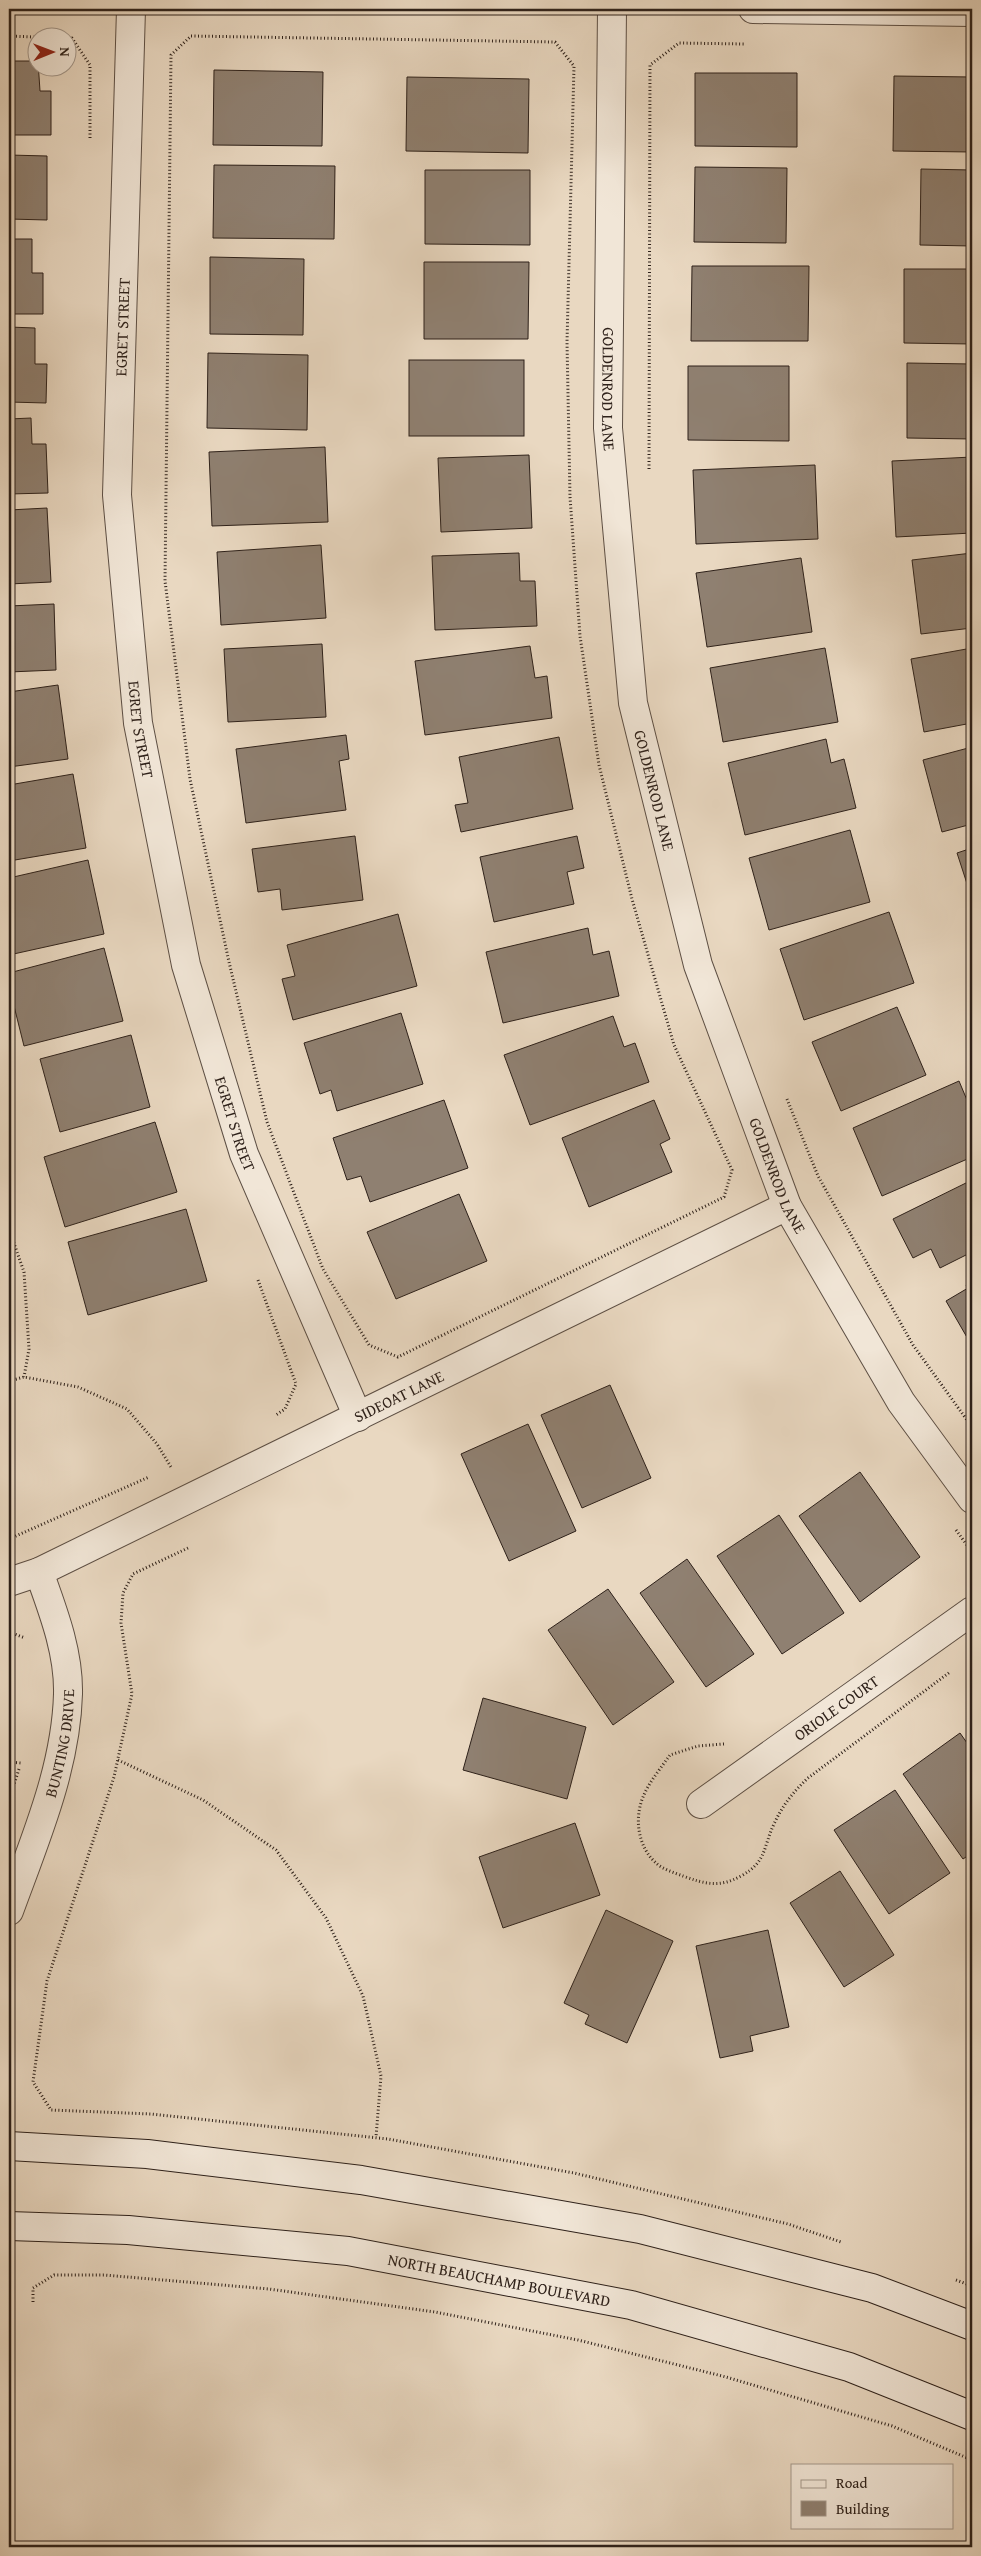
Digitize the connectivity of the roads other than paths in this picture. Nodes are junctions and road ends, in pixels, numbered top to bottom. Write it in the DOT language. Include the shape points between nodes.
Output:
graph roads {
  1 [pos="131,9"];
  2 [pos="612,9"];
  3 [pos="753,9"];
  4 [pos="972,12"];
  5 [pos="787,1206"];
  6 [pos="358,1417"];
  7 [pos="972,1499"];
  8 [pos="39,1572"];
  9 [pos="9,1582"];
  10 [pos="972,1612"];
  11 [pos="701,1804"];
  12 [pos="9,1911"];
  13 [pos="9,2146"];
  14 [pos="9,2226"];
  15 [pos="972,2326"];
  16 [pos="972,2416"];
  1 -- 6 [label="street, EGRET STREET" via="117,495 138,723 186,965 244,1154"];
  2 -- 5 [label="street, GOLDENROD LANE" via="608,428 632,703 698,965"];
  3 -- 4 [label="street"];
  5 -- 6 [label="street, SIDEOAT LANE"];
  5 -- 7 [label="street, GOLDENROD LANE" via="901,1402"];
  6 -- 8 [label="street, SIDEOAT LANE"];
  8 -- 9 [label="street, SIDEOAT LANE"];
  8 -- 12 [label="street, BUNTING DRIVE" via="61,1634 68,1693 60,1757"];
  10 -- 11 [label="street, ORIOLE COURT"];
  13 -- 15 [label="street" via="147,2154 361,2180 640,2229 872,2288"];
  14 -- 16 [label="street, NORTH BEAUCHAMP BOULEVARD" via="128,2230 348,2251 631,2304 849,2367"];
}
